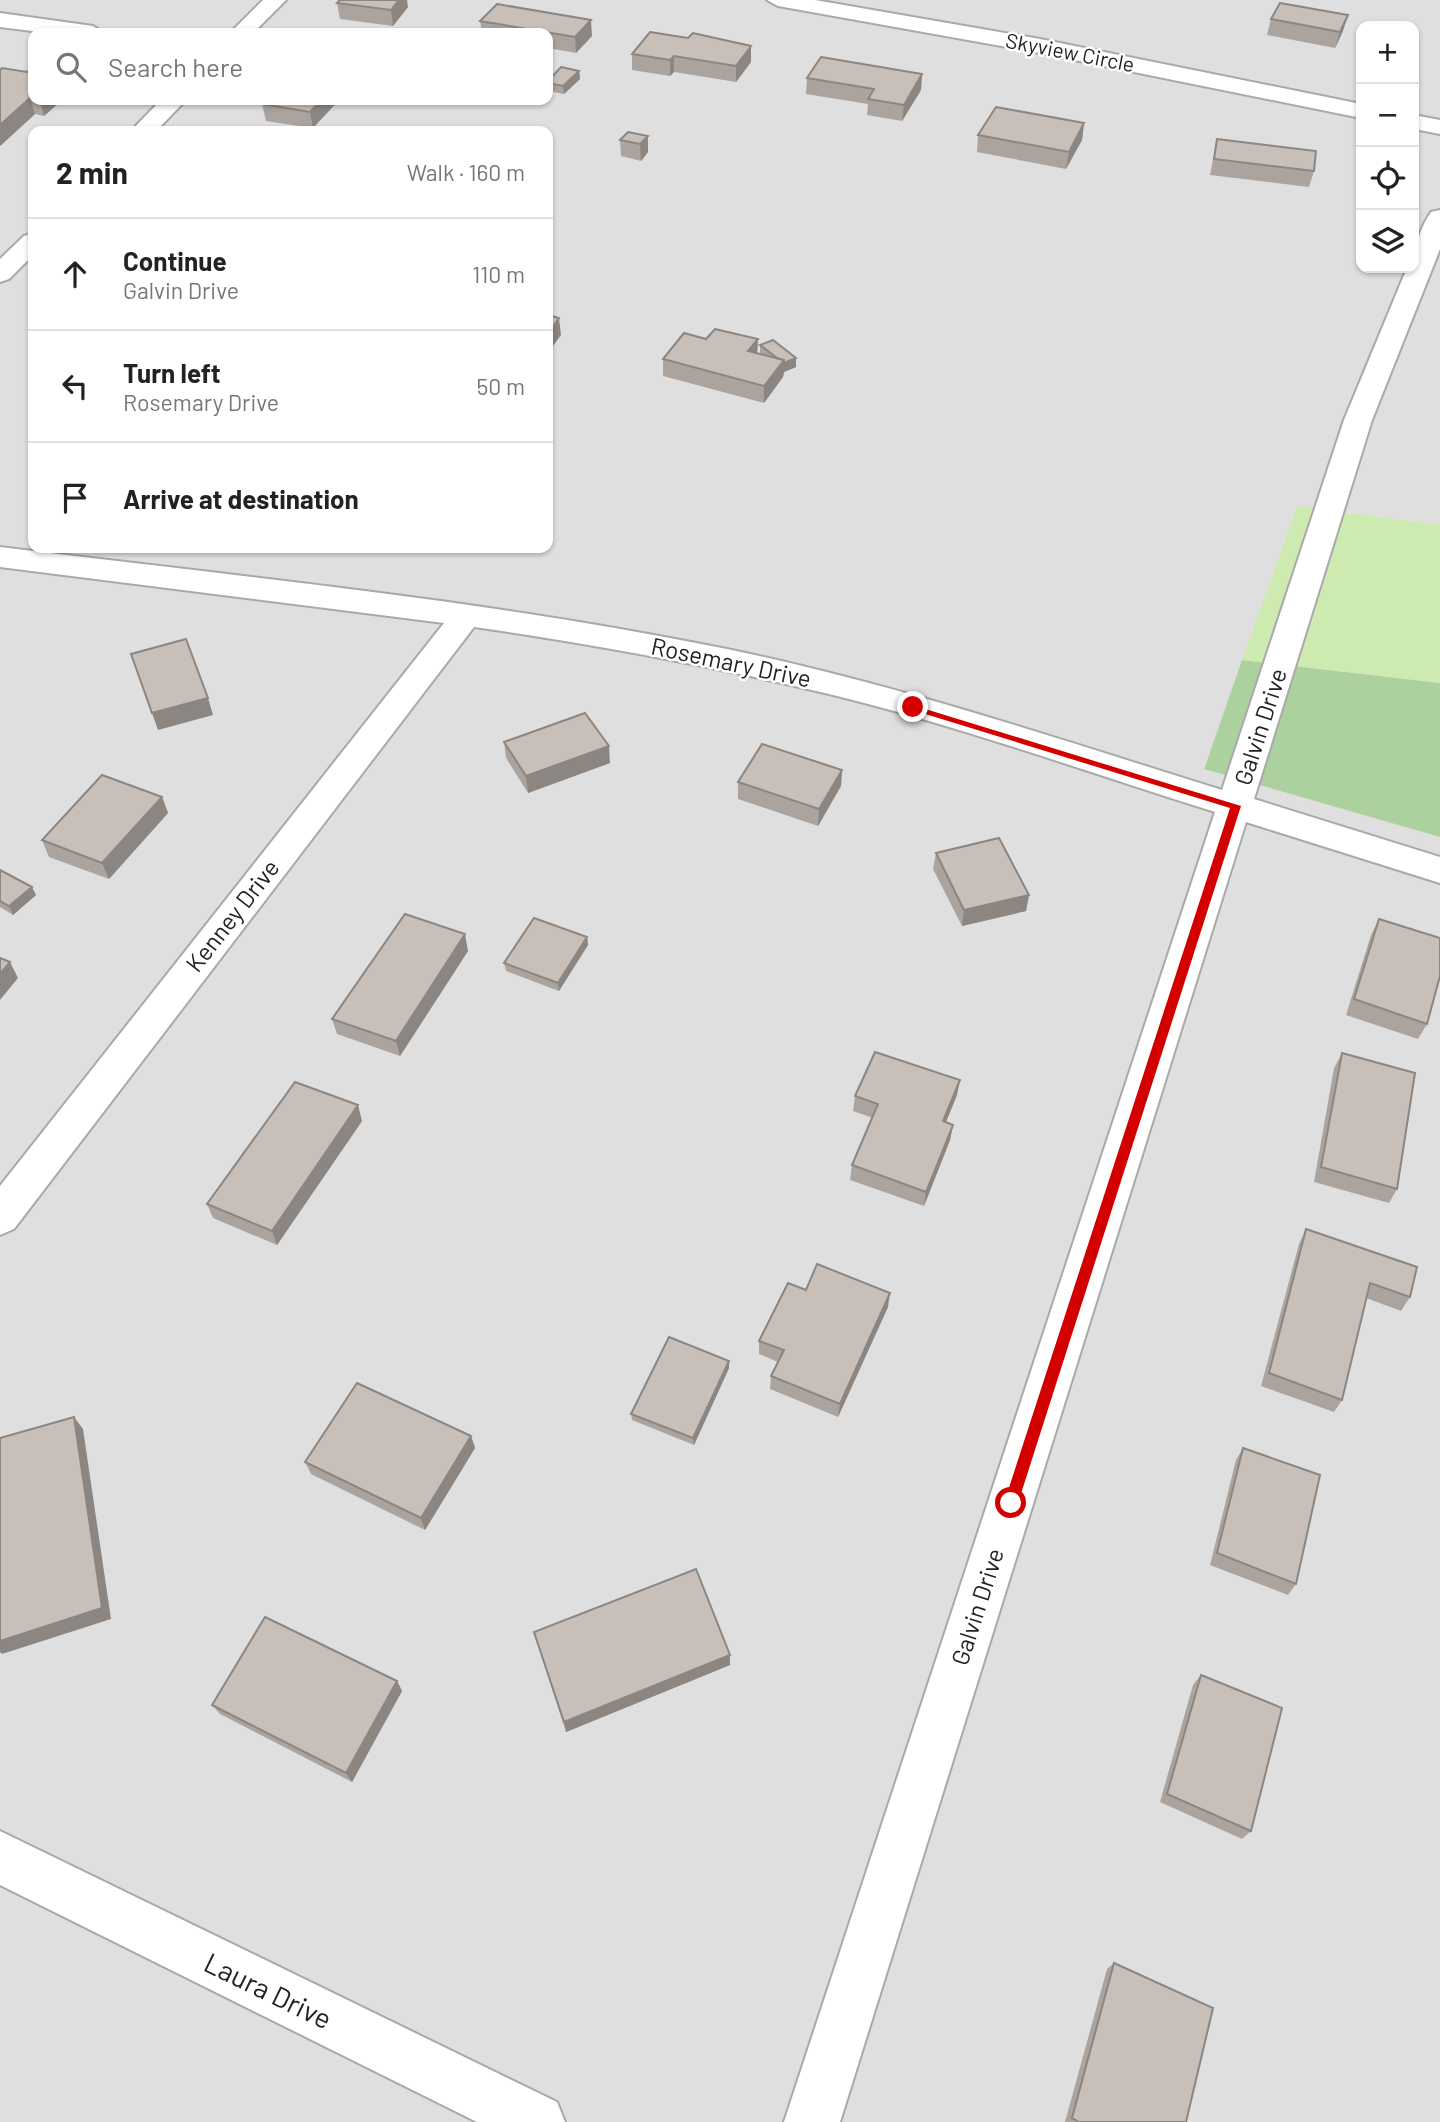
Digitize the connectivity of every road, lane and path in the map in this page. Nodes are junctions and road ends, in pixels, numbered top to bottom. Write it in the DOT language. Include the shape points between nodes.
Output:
graph roads {
  1 [pos="275,0"];
  2 [pos="778,0"];
  3 [pos="0,20"];
  4 [pos="57,28"];
  5 [pos="246,28"];
  6 [pos="169,105"];
  7 [pos="1356,110"];
  8 [pos="1419,123"];
  9 [pos="148,126"];
  10 [pos="1440,127"];
  11 [pos="1440,217"];
  12 [pos="28,246"];
  13 [pos="0,274"];
  14 [pos="0,557"];
  15 [pos="466,616"];
  16 [pos="1236,806"];
  17 [pos="1440,870"];
  18 [pos="0,1217"];
  19 [pos="0,1857"];
  20 [pos="537,2122"];
  21 [pos="812,2122"];
  1 -- 5 [label="street"];
  2 -- 7 [label="street, Skyview Circle" via="1040,46"];
  3 -- 4 [label="street"];
  6 -- 9 [label="street"];
  8 -- 10 [label="street"];
  11 -- 16 [label="street, Galvin Drive" via="1358,420"];
  12 -- 13 [label="street"];
  14 -- 15 [label="street, Rosemary Drive"];
  15 -- 16 [label="street, Rosemary Drive" via="594,634 830,684"];
  15 -- 18 [label="street, Kenney Drive"];
  16 -- 17 [label="street, Rosemary Drive"];
  16 -- 21 [label="street, Galvin Drive"];
  19 -- 20 [label="street, Laura Drive"];
}
